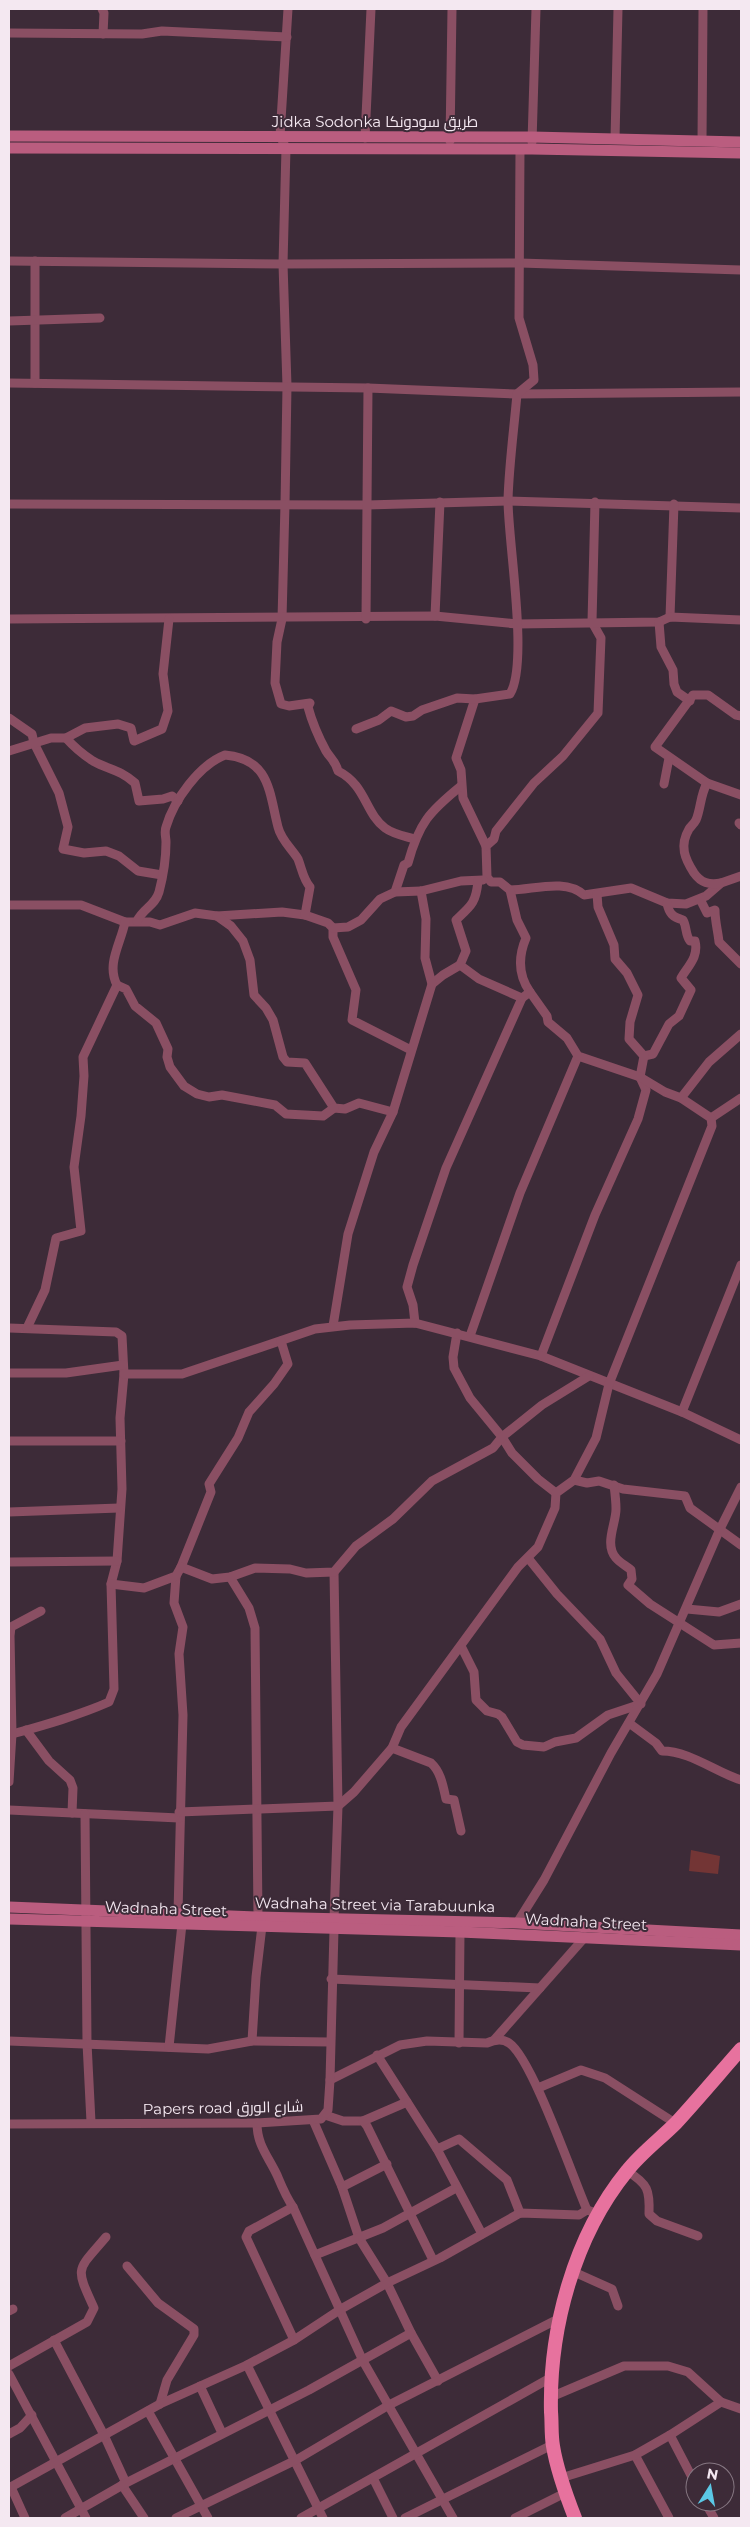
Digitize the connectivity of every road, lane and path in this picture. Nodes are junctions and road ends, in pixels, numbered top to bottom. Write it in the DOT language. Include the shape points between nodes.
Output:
graph roads {
  1 [pos="102,9"];
  2 [pos="288,9"];
  3 [pos="371,9"];
  4 [pos="452,9"];
  5 [pos="536,9"];
  6 [pos="618,9"];
  7 [pos="703,9"];
  8 [pos="9,33"];
  9 [pos="103,34"];
  10 [pos="287,37"];
  11 [pos="9,136"];
  12 [pos="280,136"];
  13 [pos="532,137"];
  14 [pos="365,138"];
  15 [pos="451,138"];
  16 [pos="615,139"];
  17 [pos="702,141"];
  18 [pos="82,142"];
  19 [pos="741,142"];
  20 [pos="9,148"];
  21 [pos="286,148"];
  22 [pos="532,149"];
  23 [pos="450,150"];
  24 [pos="520,150"];
  25 [pos="741,152"];
  26 [pos="9,261"];
  27 [pos="35,261"];
  28 [pos="520,263"];
  29 [pos="283,264"];
  30 [pos="741,270"];
  31 [pos="100,318"];
  32 [pos="9,321"];
  33 [pos="37,322"];
  34 [pos="9,383"];
  35 [pos="35,383"];
  36 [pos="287,386"];
  37 [pos="368,388"];
  38 [pos="741,392"];
  39 [pos="517,394"];
  40 [pos="508,501"];
  41 [pos="440,502"];
  42 [pos="595,502"];
  43 [pos="9,504"];
  44 [pos="286,504"];
  45 [pos="674,504"];
  46 [pos="367,505"];
  47 [pos="741,508"];
  48 [pos="435,616"];
  49 [pos="670,617"];
  50 [pos="366,618"];
  51 [pos="9,619"];
  52 [pos="169,619"];
  53 [pos="282,619"];
  54 [pos="741,620"];
  55 [pos="592,622"];
  56 [pos="659,622"];
  57 [pos="517,624"];
  58 [pos="475,699"];
  59 [pos="690,700"];
  60 [pos="741,716"];
  61 [pos="9,718"];
  62 [pos="356,729"];
  63 [pos="66,738"];
  64 [pos="34,742"];
  65 [pos="9,751"];
  66 [pos="669,758"];
  67 [pos="707,783"];
  68 [pos="664,784"];
  69 [pos="461,786"];
  70 [pos="741,795"];
  71 [pos="178,801"];
  72 [pos="414,839"];
  73 [pos="486,846"];
  74 [pos="162,875"];
  75 [pos="741,876"];
  76 [pos="487,877"];
  77 [pos="478,881"];
  78 [pos="721,882"];
  79 [pos="510,890"];
  80 [pos="422,891"];
  81 [pos="395,892"];
  82 [pos="597,894"];
  83 [pos="700,899"];
  84 [pos="667,904"];
  85 [pos="9,905"];
  86 [pos="305,915"];
  87 [pos="217,916"];
  88 [pos="137,921"];
  89 [pos="125,922"];
  90 [pos="333,928"];
  91 [pos="741,964"];
  92 [pos="460,965"];
  93 [pos="432,984"];
  94 [pos="117,985"];
  95 [pos="526,995"];
  96 [pos="741,1034"];
  97 [pos="411,1050"];
  98 [pos="578,1056"];
  99 [pos="644,1056"];
  100 [pos="640,1077"];
  101 [pos="681,1098"];
  102 [pos="741,1098"];
  103 [pos="334,1108"];
  104 [pos="393,1112"];
  105 [pos="711,1118"];
  106 [pos="741,1265"];
  107 [pos="415,1323"];
  108 [pos="333,1326"];
  109 [pos="9,1328"];
  110 [pos="27,1328"];
  111 [pos="457,1333"];
  112 [pos="470,1336"];
  113 [pos="282,1341"];
  114 [pos="541,1356"];
  115 [pos="124,1370"];
  116 [pos="9,1373"];
  117 [pos="589,1376"];
  118 [pos="609,1384"];
  119 [pos="682,1412"];
  120 [pos="502,1437"];
  121 [pos="741,1440"];
  122 [pos="9,1441"];
  123 [pos="121,1441"];
  124 [pos="574,1480"];
  125 [pos="614,1485"];
  126 [pos="741,1487"];
  127 [pos="556,1493"];
  128 [pos="119,1508"];
  129 [pos="9,1512"];
  130 [pos="720,1529"];
  131 [pos="741,1545"];
  132 [pos="528,1558"];
  133 [pos="9,1562"];
  134 [pos="117,1562"];
  135 [pos="181,1567"];
  136 [pos="334,1572"];
  137 [pos="176,1576"];
  138 [pos="230,1577"];
  139 [pos="112,1584"];
  140 [pos="741,1604"];
  141 [pos="686,1609"];
  142 [pos="41,1611"];
  143 [pos="680,1622"];
  144 [pos="741,1643"];
  145 [pos="461,1646"];
  146 [pos="641,1704"];
  147 [pos="629,1723"];
  148 [pos="26,1730"];
  149 [pos="12,1734"];
  150 [pos="392,1748"];
  151 [pos="741,1780"];
  152 [pos="9,1782"];
  153 [pos="338,1806"];
  154 [pos="9,1810"];
  155 [pos="256,1811"];
  156 [pos="72,1813"];
  157 [pos="85,1814"];
  158 [pos="179,1815"];
  159 [pos="461,1831"];
  160 [pos="9,1907"];
  161 [pos="88,1916"];
  162 [pos="9,1919"];
  163 [pos="180,1919"];
  164 [pos="260,1922"];
  165 [pos="517,1923"];
  166 [pos="328,1924"];
  167 [pos="460,1932"];
  168 [pos="741,1935"];
  169 [pos="585,1937"];
  170 [pos="741,1945"];
  171 [pos="332,1978"];
  172 [pos="458,1986"];
  173 [pos="540,1988"];
  174 [pos="495,2039"];
  175 [pos="9,2041"];
  176 [pos="252,2041"];
  177 [pos="330,2042"];
  178 [pos="87,2043"];
  179 [pos="459,2043"];
  180 [pos="169,2047"];
  181 [pos="741,2049"];
  182 [pos="378,2055"];
  183 [pos="330,2080"];
  184 [pos="538,2088"];
  185 [pos="407,2102"];
  186 [pos="325,2115"];
  187 [pos="313,2120"];
  188 [pos="363,2121"];
  189 [pos="92,2122"];
  190 [pos="9,2124"];
  191 [pos="257,2124"];
  192 [pos="675,2124"];
  193 [pos="437,2149"];
  194 [pos="387,2164"];
  195 [pos="627,2171"];
  196 [pos="342,2187"];
  197 [pos="456,2188"];
  198 [pos="293,2208"];
  199 [pos="593,2212"];
  200 [pos="410,2213"];
  201 [pos="520,2213"];
  202 [pos="482,2234"];
  203 [pos="698,2236"];
  204 [pos="106,2237"];
  205 [pos="359,2238"];
  206 [pos="315,2255"];
  207 [pos="433,2260"];
  208 [pos="127,2266"];
  209 [pos="574,2272"];
  210 [pos="387,2283"];
  211 [pos="618,2306"];
  212 [pos="341,2309"];
  213 [pos="560,2318"];
  214 [pos="411,2333"];
  215 [pos="54,2340"];
  216 [pos="294,2340"];
  217 [pos="364,2361"];
  218 [pos="248,2365"];
  219 [pos="9,2366"];
  220 [pos="9,2374"];
  221 [pos="552,2377"];
  222 [pos="438,2381"];
  223 [pos="200,2386"];
  224 [pos="551,2397"];
  225 [pos="721,2402"];
  226 [pos="160,2404"];
  227 [pos="389,2405"];
  228 [pos="270,2408"];
  229 [pos="741,2410"];
  230 [pos="148,2411"];
  231 [pos="32,2415"];
  232 [pos="222,2433"];
  233 [pos="9,2434"];
  234 [pos="104,2435"];
  235 [pos="670,2436"];
  236 [pos="552,2445"];
  237 [pos="418,2454"];
  238 [pos="635,2455"];
  239 [pos="172,2458"];
  240 [pos="296,2460"];
  241 [pos="57,2462"];
  242 [pos="685,2464"];
  243 [pos="373,2478"];
  244 [pos="561,2478"];
  245 [pos="124,2484"];
  246 [pos="10,2487"];
  247 [pos="565,2493"];
  248 [pos="443,2500"];
  249 [pos="202,2507"];
  250 [pos="317,2510"];
  251 [pos="84,2514"];
  252 [pos="25,2518"];
  253 [pos="65,2518"];
  254 [pos="144,2518"];
  255 [pos="176,2518"];
  256 [pos="208,2518"];
  257 [pos="301,2518"];
  258 [pos="323,2518"];
  259 [pos="393,2518"];
  260 [pos="405,2518"];
  261 [pos="453,2518"];
  262 [pos="515,2518"];
  263 [pos="575,2518"];
  264 [pos="669,2518"];
  1 -- 9 [label="street"];
  2 -- 10 [label="street"];
  3 -- 14 [label="street"];
  4 -- 15 [label="street"];
  5 -- 13 [label="street"];
  6 -- 16 [label="street"];
  7 -- 17 [label="street"];
  8 -- 9 [label="street"];
  9 -- 10 [label="street" via="162,31"];
  10 -- 12 [label="street"];
  11 -- 18 [label="main road, Jidka Sodonka طريق سودونكا"];
  12 -- 14 [label="main road, Jidka Sodonka طريق سودونكا"];
  12 -- 18 [label="main road, Jidka Sodonka طريق سودونكا"];
  12 -- 21 [label="street"];
  13 -- 15 [label="main road, Jidka Sodonka طريق سودونكا"];
  13 -- 16 [label="main road, Jidka Sodonka طريق سودونكا"];
  13 -- 22 [label="street"];
  14 -- 15 [label="main road, Jidka Sodonka طريق سودونكا"];
  15 -- 23 [label="street"];
  16 -- 17 [label="main road, Jidka Sodonka طريق سودونكا"];
  17 -- 19 [label="main road, Jidka Sodonka طريق سودونكا"];
  18 -- 20 [label="main road, Jidka Sodonka طريق سودونكا"];
  18 -- 21 [label="main road, Jidka Sodonka طريق سودونكا"];
  21 -- 23 [label="main road, Jidka Sodonka طريق سودونكا"];
  21 -- 29 [label="street"];
  22 -- 24 [label="main road, Jidka Sodonka طريق سودونكا"];
  22 -- 25 [label="main road, Jidka Sodonka طريق سودونكا"];
  23 -- 24 [label="main road, Jidka Sodonka طريق سودونكا"];
  24 -- 28 [label="street"];
  26 -- 27 [label="street"];
  27 -- 29 [label="street"];
  27 -- 33 [label="street"];
  28 -- 29 [label="street"];
  28 -- 30 [label="street"];
  28 -- 39 [label="street" via="519,318 533,365 534,380"];
  29 -- 36 [label="street"];
  31 -- 33 [label="street"];
  32 -- 33 [label="street"];
  33 -- 35 [label="street"];
  34 -- 35 [label="street"];
  35 -- 36 [label="street"];
  36 -- 37 [label="street"];
  36 -- 44 [label="street"];
  37 -- 39 [label="street"];
  37 -- 46 [label="street"];
  38 -- 39 [label="street"];
  39 -- 40 [label="street"];
  40 -- 41 [label="street"];
  40 -- 42 [label="street"];
  40 -- 57 [label="street"];
  41 -- 46 [label="street"];
  41 -- 48 [label="street"];
  42 -- 45 [label="street"];
  42 -- 55 [label="street"];
  43 -- 44 [label="street"];
  44 -- 46 [label="street"];
  44 -- 53 [label="street"];
  45 -- 47 [label="street"];
  45 -- 49 [label="street"];
  46 -- 50 [label="street"];
  48 -- 50 [label="street"];
  48 -- 57 [label="street"];
  49 -- 54 [label="street"];
  49 -- 56 [label="street"];
  50 -- 53 [label="street"];
  51 -- 52 [label="street"];
  52 -- 53 [label="street"];
  52 -- 63 [label="street" via="163,674 168,711 162,729 134,742 131,728 118,724 85,728"];
  53 -- 72 [label="street" via="275,683 281,704 310,704 312,721 338,771 359,788 386,829"];
  55 -- 56 [label="street"];
  55 -- 57 [label="street"];
  55 -- 73 [label="street" via="601,638 598,713 563,756 534,783"];
  56 -- 59 [label="street" via="661,647 673,670 677,692"];
  57 -- 58 [label="street" via="516,671 510,694"];
  58 -- 62 [label="street" via="456,698 413,716 406,717 391,711"];
  58 -- 69 [label="street" via="457,752"];
  59 -- 60 [label="street" via="693,695 708,695"];
  59 -- 66 [label="street" via="656,745"];
  61 -- 64 [label="street" via="32,734"];
  63 -- 64 [label="street"];
  63 -- 71 [label="street" via="94,762 115,769 135,783 139,801 172,796"];
  64 -- 65 [label="street"];
  64 -- 74 [label="street" via="59,793 68,827 63,848 84,853 106,851 138,870"];
  66 -- 67 [label="street"];
  66 -- 68 [label="street"];
  67 -- 70 [label="street"];
  67 -- 78 [label="street" via="683,851 699,879 708,884"];
  69 -- 72 [label="street" via="432,810"];
  69 -- 73 [label="street" via="463,798"];
  71 -- 74 [label="street" via="166,826"];
  71 -- 86 [label="street" via="204,768 217,758 231,755 257,765 270,795 278,829 310,887"];
  72 -- 81 [label="street"];
  73 -- 76 [label="street"];
  74 -- 88 [label="street" via="157,896"];
  75 -- 78 [label="street"];
  76 -- 77 [label="street" via="482,882"];
  76 -- 79 [label="street"];
  77 -- 80 [label="street" via="461,881"];
  77 -- 92 [label="street" via="472,905 456,920 466,951"];
  78 -- 83 [label="street"];
  79 -- 82 [label="street" via="551,886 579,890 584,895"];
  79 -- 95 [label="street" via="516,920 526,938 522,949 521,980"];
  80 -- 81 [label="street"];
  80 -- 93 [label="street" via="426,958"];
  81 -- 90 [label="street" via="380,899 361,920 348,927"];
  82 -- 84 [label="street" via="631,888"];
  82 -- 99 [label="street" via="598,906 614,945 615,959 627,973 638,995 629,1039"];
  83 -- 84 [label="street" via="686,904"];
  83 -- 91 [label="street" via="707,913 715,910 719,942"];
  84 -- 99 [label="street" via="669,912 687,926 690,940 695,941 697,949 692,964 681,978 691,990 679,1016 669,1024 653,1054"];
  85 -- 89 [label="street" via="80,905"];
  86 -- 87 [label="street" via="282,912"];
  86 -- 90 [label="street"];
  87 -- 88 [label="street" via="195,913 160,925"];
  87 -- 103 [label="street" via="243,941 250,960 254,995 272,1020 283,1058 287,1062 305,1063"];
  88 -- 89 [label="street"];
  89 -- 94 [label="street" via="113,960 113,977"];
  90 -- 97 [label="street" via="333,937 356,990 352,1020"];
  92 -- 93 [label="street"];
  92 -- 95 [label="street" via="478,979"];
  93 -- 97 [label="street"];
  94 -- 103 [label="street" via="126,989 132,1003 156,1023 168,1049 170,1066 184,1086 197,1094 209,1097 222,1095 275,1105 286,1114 323,1116"];
  94 -- 110 [label="street" via="83,1057 81,1116 74,1167 82,1231 56,1238 45,1290"];
  95 -- 98 [label="street" via="547,1016 548,1022 567,1038"];
  95 -- 107 [label="street" via="446,1168 413,1265 407,1287"];
  96 -- 101 [label="street" via="709,1062"];
  97 -- 104 [label="street"];
  98 -- 100 [label="street"];
  98 -- 112 [label="street" via="520,1193"];
  99 -- 100 [label="street"];
  100 -- 101 [label="street"];
  100 -- 114 [label="street" via="646,1090 638,1119 595,1215"];
  101 -- 105 [label="street"];
  102 -- 105 [label="street"];
  103 -- 104 [label="street" via="345,1109 359,1103"];
  104 -- 108 [label="street" via="374,1152 348,1234"];
  105 -- 118 [label="street" via="712,1126"];
  106 -- 119 [label="street"];
  107 -- 108 [label="street"];
  107 -- 111 [label="street"];
  108 -- 113 [label="street"];
  109 -- 110 [label="street"];
  110 -- 115 [label="street" via="116,1332 122,1336"];
  111 -- 112 [label="street"];
  111 -- 120 [label="street" via="454,1368 470,1398"];
  112 -- 114 [label="street"];
  113 -- 115 [label="street" via="182,1374"];
  113 -- 135 [label="street" via="288,1364 248,1412 238,1438 209,1484 211,1492"];
  114 -- 117 [label="street"];
  115 -- 116 [label="street"];
  115 -- 123 [label="street"];
  117 -- 118 [label="street"];
  117 -- 120 [label="street" via="542,1405"];
  118 -- 119 [label="street"];
  118 -- 124 [label="street" via="596,1438"];
  119 -- 121 [label="street"];
  120 -- 127 [label="street" via="512,1453"];
  120 -- 136 [label="street" via="493,1448 432,1481 393,1519 356,1546"];
  122 -- 123 [label="street"];
  123 -- 128 [label="street"];
  124 -- 125 [label="street"];
  124 -- 127 [label="street"];
  125 -- 130 [label="street" via="685,1496 690,1508"];
  125 -- 143 [label="street" via="616,1510 611,1541 615,1558 631,1570 632,1579 628,1585 650,1604"];
  126 -- 130 [label="street"];
  127 -- 132 [label="street" via="555,1508 538,1547"];
  128 -- 129 [label="street"];
  128 -- 134 [label="street"];
  130 -- 131 [label="street"];
  130 -- 141 [label="street"];
  132 -- 145 [label="street"];
  132 -- 146 [label="street" via="556,1594 600,1639 616,1673"];
  133 -- 134 [label="street"];
  134 -- 139 [label="street"];
  135 -- 137 [label="street"];
  135 -- 138 [label="street" via="212,1579"];
  136 -- 138 [label="street" via="306,1574 290,1569 255,1568"];
  136 -- 153 [label="street"];
  137 -- 139 [label="street" via="144,1588"];
  137 -- 158 [label="street" via="174,1602 183,1627"];
  138 -- 155 [label="street" via="250,1608 256,1628"];
  139 -- 148 [label="street" via="114,1689 109,1702"];
  140 -- 141 [label="street" via="719,1612"];
  141 -- 143 [label="street"];
  142 -- 149 [label="street" via="12,1627"];
  143 -- 144 [label="street" via="714,1645"];
  143 -- 146 [label="street"];
  145 -- 146 [label="street" via="474,1672 476,1700 487,1711 502,1717 516,1742 523,1745 544,1747 576,1738 608,1715"];
  145 -- 150 [label="street" via="401,1727"];
  146 -- 147 [label="street"];
  147 -- 151 [label="street" via="662,1751 684,1755"];
  147 -- 165 [label="street" via="544,1880"];
  148 -- 149 [label="street"];
  148 -- 156 [label="street" via="70,1780 73,1788"];
  149 -- 152 [label="street"];
  150 -- 153 [label="street"];
  150 -- 159 [label="street" via="436,1767 446,1799 454,1800"];
  153 -- 155 [label="street"];
  153 -- 166 [label="street"];
  154 -- 156 [label="street"];
  155 -- 158 [label="street"];
  155 -- 164 [label="street"];
  156 -- 157 [label="street"];
  157 -- 158 [label="street"];
  157 -- 161 [label="street"];
  158 -- 163 [label="street"];
  160 -- 161 [label="main road"];
  161 -- 162 [label="main road, Wadnaha Street"];
  161 -- 163 [label="main road, Wadnaha Street"];
  161 -- 178 [label="street"];
  163 -- 164 [label="main road, Wadnaha Street"];
  163 -- 180 [label="street"];
  164 -- 166 [label="main road, Wadnaha Street"];
  164 -- 176 [label="street"];
  165 -- 166 [label="main road, Wadnaha Street via Tarabuunka"];
  165 -- 168 [label="main road, Wadnaha Street via Tarabuunka"];
  166 -- 167 [label="main road, Wadnaha Street"];
  166 -- 171 [label="street"];
  167 -- 169 [label="main road, Wadnaha Street"];
  167 -- 172 [label="street"];
  169 -- 170 [label="main road, Wadnaha Street"];
  169 -- 173 [label="street"];
  171 -- 172 [label="street"];
  171 -- 177 [label="street"];
  172 -- 173 [label="street"];
  172 -- 179 [label="street"];
  173 -- 174 [label="street"];
  174 -- 179 [label="street" via="487,2043"];
  174 -- 184 [label="street" via="508,2042 518,2052"];
  175 -- 178 [label="street"];
  176 -- 177 [label="street"];
  176 -- 180 [label="street" via="208,2049"];
  177 -- 183 [label="street"];
  178 -- 180 [label="street"];
  178 -- 189 [label="street"];
  179 -- 182 [label="street" via="439,2040 415,2042"];
  181 -- 192 [label="highway"];
  182 -- 183 [label="street"];
  182 -- 185 [label="street"];
  183 -- 186 [label="street, Papers road شارع الورق"];
  184 -- 192 [label="street" via="580,2070 605,2078"];
  184 -- 199 [label="street"];
  185 -- 188 [label="street"];
  185 -- 193 [label="street"];
  186 -- 187 [label="street, Papers road شارع الورق" via="322,2119"];
  186 -- 188 [label="street" via="343,2121"];
  187 -- 191 [label="street, Papers road شارع الورق"];
  187 -- 196 [label="street"];
  188 -- 194 [label="street"];
  189 -- 190 [label="street, Papers road شارع الورق"];
  189 -- 191 [label="street, Papers road شارع الورق"];
  191 -- 198 [label="street" via="262,2152"];
  192 -- 195 [label="highway"];
  193 -- 197 [label="street"];
  193 -- 201 [label="street" via="459,2139 507,2180"];
  194 -- 196 [label="street"];
  194 -- 200 [label="street"];
  195 -- 199 [label="highway"];
  195 -- 203 [label="street" via="646,2186 650,2198 649,2214"];
  196 -- 205 [label="street"];
  197 -- 200 [label="street"];
  197 -- 202 [label="street"];
  198 -- 206 [label="street"];
  198 -- 216 [label="street" via="249,2231 246,2237"];
  199 -- 201 [label="street" via="579,2215"];
  199 -- 209 [label="highway"];
  200 -- 205 [label="street"];
  200 -- 207 [label="street"];
  201 -- 202 [label="street"];
  202 -- 207 [label="street"];
  204 -- 215 [label="street" via="80,2268 80,2278 94,2308 91,2316 87,2322"];
  205 -- 206 [label="street"];
  205 -- 210 [label="street"];
  206 -- 212 [label="street"];
  207 -- 210 [label="street"];
  208 -- 226 [label="street" via="158,2303 194,2329 194,2335 167,2380"];
  209 -- 211 [label="street" via="612,2289"];
  209 -- 213 [label="highway"];
  210 -- 212 [label="street"];
  210 -- 214 [label="street"];
  212 -- 216 [label="street"];
  212 -- 217 [label="street"];
  213 -- 221 [label="highway"];
  213 -- 222 [label="street"];
  214 -- 217 [label="street"];
  214 -- 222 [label="street"];
  215 -- 219 [label="street"];
  215 -- 234 [label="street"];
  216 -- 218 [label="street"];
  217 -- 227 [label="street"];
  217 -- 228 [label="street"];
  218 -- 223 [label="street"];
  218 -- 228 [label="street"];
  220 -- 231 [label="street"];
  221 -- 224 [label="highway"];
  221 -- 237 [label="street"];
  222 -- 227 [label="street"];
  223 -- 226 [label="street"];
  223 -- 232 [label="street"];
  224 -- 225 [label="street" via="624,2366 668,2366 688,2372"];
  224 -- 236 [label="highway"];
  225 -- 229 [label="street"];
  225 -- 235 [label="street"];
  226 -- 230 [label="street"];
  227 -- 237 [label="street"];
  227 -- 240 [label="street"];
  228 -- 232 [label="street"];
  228 -- 240 [label="street"];
  230 -- 234 [label="street"];
  230 -- 239 [label="street"];
  231 -- 233 [label="street"];
  231 -- 241 [label="street"];
  232 -- 239 [label="street"];
  234 -- 241 [label="street"];
  234 -- 245 [label="street"];
  235 -- 238 [label="street"];
  235 -- 242 [label="street"];
  236 -- 244 [label="highway"];
  236 -- 248 [label="street"];
  237 -- 243 [label="street"];
  237 -- 248 [label="street"];
  238 -- 244 [label="street"];
  238 -- 264 [label="street"];
  239 -- 245 [label="street"];
  239 -- 249 [label="street"];
  240 -- 249 [label="street"];
  240 -- 250 [label="street"];
  241 -- 246 [label="street"];
  241 -- 251 [label="street"];
  243 -- 250 [label="street"];
  243 -- 259 [label="street"];
  244 -- 247 [label="highway"];
  245 -- 251 [label="street"];
  245 -- 254 [label="street"];
  246 -- 252 [label="street"];
  247 -- 262 [label="street"];
  247 -- 263 [label="highway"];
  248 -- 260 [label="street"];
  248 -- 261 [label="street"];
  249 -- 255 [label="street"];
  249 -- 256 [label="street"];
  250 -- 257 [label="street"];
  250 -- 258 [label="street"];
  251 -- 253 [label="street"];
}
